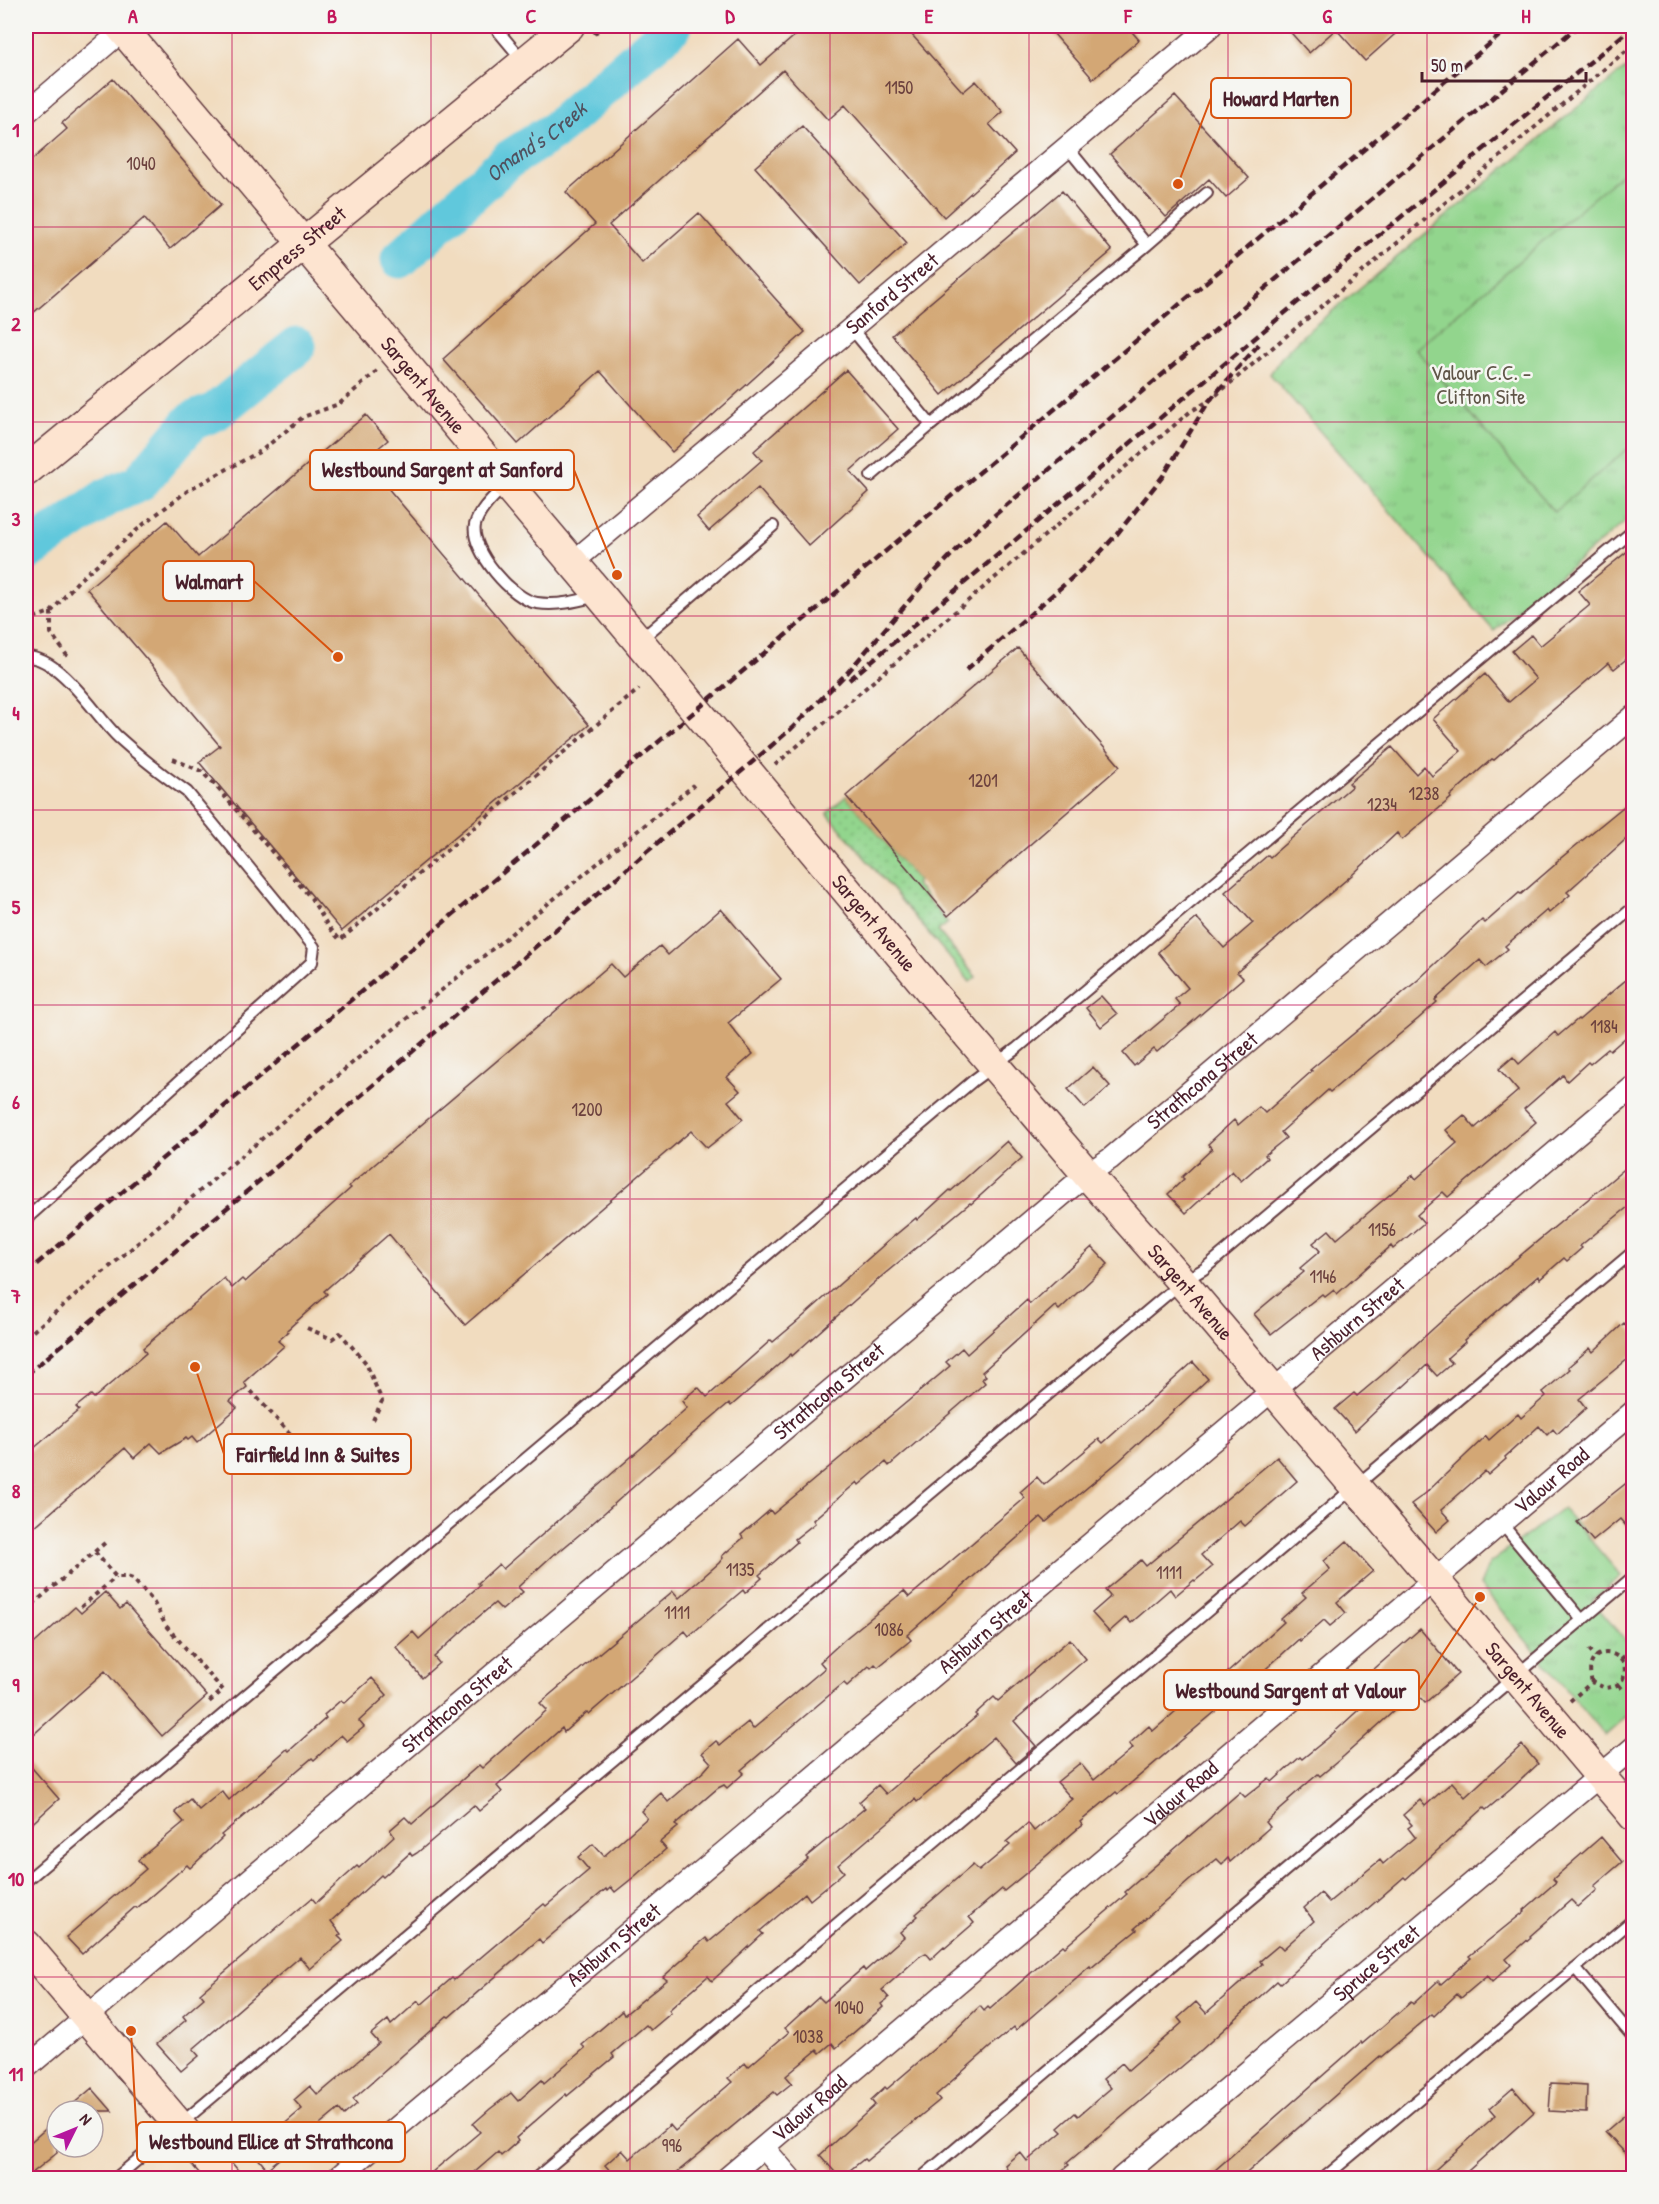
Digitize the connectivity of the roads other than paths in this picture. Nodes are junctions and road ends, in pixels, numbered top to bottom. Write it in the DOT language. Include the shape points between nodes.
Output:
graph roads {
  1 [pos="494,26"];
  2 [pos="569,26"];
  3 [pos="1211,26"];
  4 [pos="124,27"];
  5 [pos="525,63"];
  6 [pos="26,113"];
  7 [pos="1067,147"];
  8 [pos="1207,193"];
  9 [pos="302,243"];
  10 [pos="1147,245"];
  11 [pos="851,328"];
  12 [pos="932,425"];
  13 [pos="26,471"];
  14 [pos="871,476"];
  15 [pos="506,484"];
  16 [pos="773,526"];
  17 [pos="1634,530"];
  18 [pos="573,562"];
  19 [pos="600,595"];
  20 [pos="639,641"];
  21 [pos="26,657"];
  22 [pos="1634,716"];
  23 [pos="1634,907"];
  24 [pos="993,1065"];
  25 [pos="1634,1086"];
  26 [pos="1087,1174"];
  27 [pos="26,1220"];
  28 [pos="1634,1251"];
  29 [pos="1182,1282"];
  30 [pos="1273,1389"];
  31 [pos="1634,1411"];
  32 [pos="1355,1486"];
  33 [pos="1502,1524"];
  34 [pos="1634,1576"];
  35 [pos="1434,1581"];
  36 [pos="1582,1620"];
  37 [pos="1515,1676"];
  38 [pos="1634,1747"];
  39 [pos="1599,1776"];
  40 [pos="1634,1816"];
  41 [pos="26,1881"];
  42 [pos="1634,1919"];
  43 [pos="26,1945"];
  44 [pos="1575,1968"];
  45 [pos="86,2017"];
  46 [pos="1634,2038"];
  47 [pos="26,2068"];
  48 [pos="179,2126"];
  49 [pos="764,2148"];
  50 [pos="116,2178"];
  51 [pos="224,2178"];
  52 [pos="338,2178"];
  53 [pos="536,2178"];
  54 [pos="727,2178"];
  55 [pos="790,2178"];
  56 [pos="921,2178"];
  57 [pos="1121,2178"];
  58 [pos="1324,2178"];
  1 -- 5 [label="lane"];
  2 -- 5 [label="main road, Empress Street"];
  3 -- 7 [label="street, Sanford Street"];
  4 -- 6 [label="street"];
  4 -- 9 [label="main road, Sargent Avenue"];
  5 -- 9 [label="main road, Empress Street"];
  7 -- 10 [label="lane"];
  7 -- 11 [label="street, Sanford Street"];
  8 -- 10 [label="lane"];
  9 -- 13 [label="main road, Empress Street"];
  9 -- 15 [label="main road, Sargent Avenue"];
  10 -- 12 [label="lane"];
  11 -- 12 [label="lane"];
  11 -- 18 [label="street, Sanford Street"];
  12 -- 14 [label="lane"];
  15 -- 18 [label="main road, Sargent Avenue"];
  15 -- 19 [label="lane" via="475,525 479,550 511,590 535,603 567,604"];
  16 -- 20 [label="lane"];
  17 -- 24 [label="lane"];
  18 -- 19 [label="main road, Sargent Avenue"];
  19 -- 20 [label="main road, Sargent Avenue"];
  20 -- 24 [label="main road, Sargent Avenue"];
  21 -- 27 [label="lane" via="36,657 53,668 117,735 187,792 314,947 312,962"];
  22 -- 26 [label="street, Strathcona Street" via="1110,1159"];
  23 -- 29 [label="lane" via="1204,1269"];
  24 -- 26 [label="main road, Sargent Avenue"];
  24 -- 41 [label="lane"];
  25 -- 30 [label="street, Ashburn Street"];
  26 -- 29 [label="main road, Sargent Avenue"];
  26 -- 45 [label="street, Strathcona Street"];
  28 -- 32 [label="lane"];
  29 -- 30 [label="main road, Sargent Avenue"];
  29 -- 48 [label="lane"];
  30 -- 32 [label="main road, Sargent Avenue"];
  30 -- 52 [label="street, Ashburn Street"];
  31 -- 33 [label="street, Valour Road"];
  32 -- 35 [label="main road, Sargent Avenue"];
  32 -- 53 [label="lane"];
  33 -- 35 [label="street, Valour Road"];
  33 -- 36 [label="lane"];
  34 -- 36 [label="lane"];
  35 -- 37 [label="main road, Sargent Avenue"];
  35 -- 49 [label="street, Valour Road"];
  36 -- 37 [label="lane"];
  37 -- 39 [label="main road, Sargent Avenue"];
  37 -- 56 [label="lane"];
  38 -- 39 [label="street, Spruce Street"];
  39 -- 40 [label="main road, Sargent Avenue"];
  39 -- 57 [label="street, Spruce Street"];
  42 -- 44 [label="lane"];
  43 -- 45 [label="main road"];
  44 -- 46 [label="lane"];
  44 -- 58 [label="lane"];
  45 -- 47 [label="street, Strathcona Street"];
  45 -- 48 [label="main road"];
  48 -- 50 [label="lane"];
  48 -- 51 [label="main road"];
  49 -- 54 [label="street, Valour Road"];
  49 -- 55 [label="street"];
}
